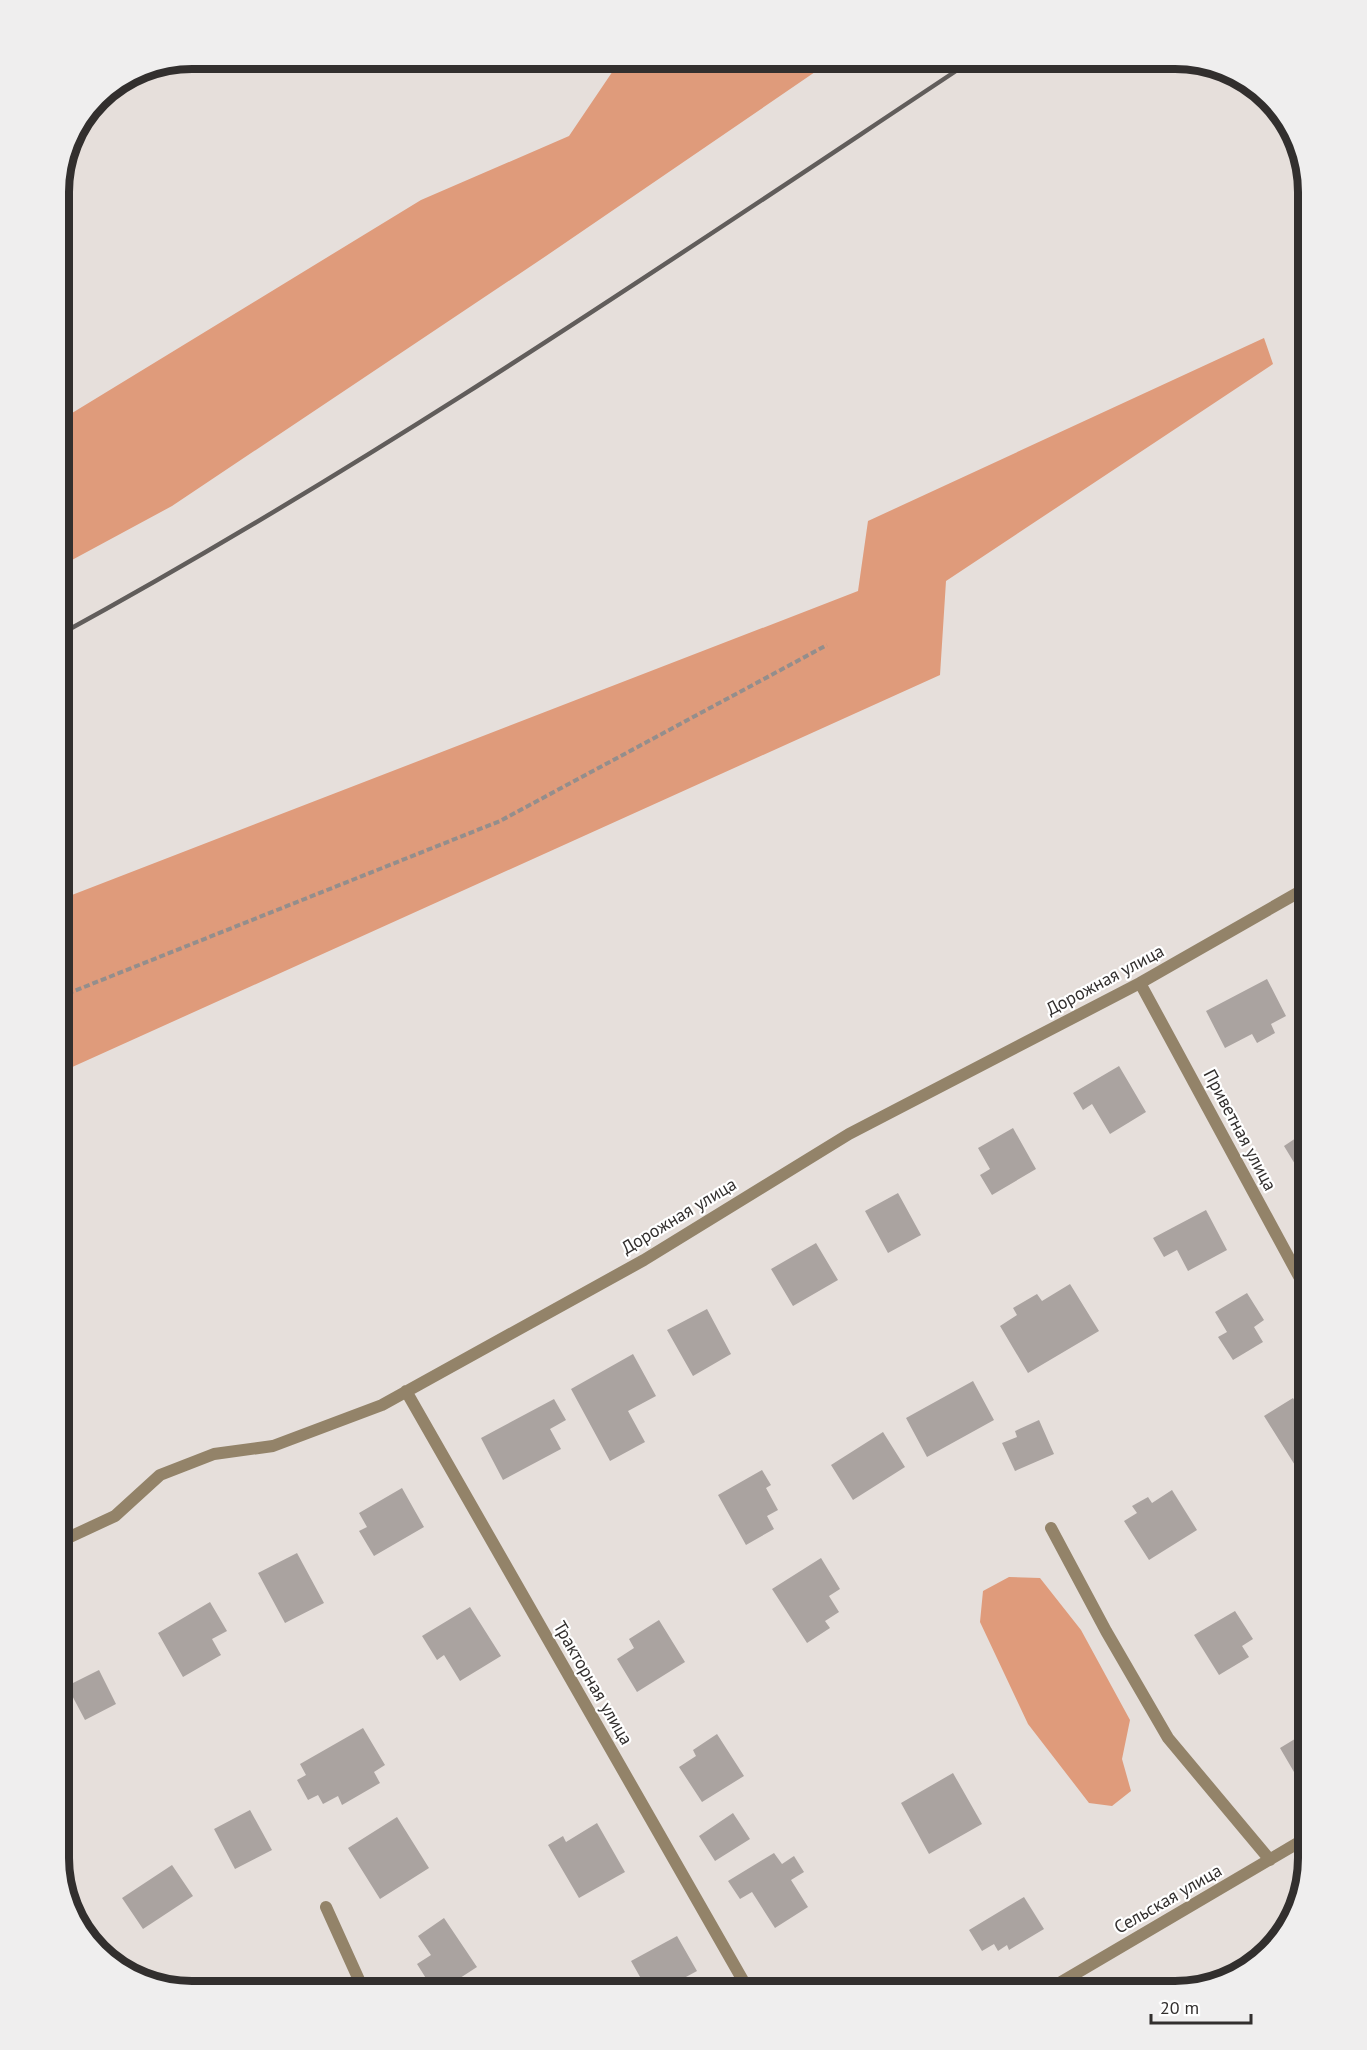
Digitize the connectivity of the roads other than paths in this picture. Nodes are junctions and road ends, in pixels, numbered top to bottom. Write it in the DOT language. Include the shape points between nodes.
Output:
graph roads {
  1 [pos="1298,893"];
  2 [pos="1140,983"];
  3 [pos="1298,1275"];
  4 [pos="406,1391"];
  5 [pos="1051,1528"];
  6 [pos="69,1537"];
  7 [pos="1298,1843"];
  8 [pos="1270,1860"];
  9 [pos="326,1907"];
  10 [pos="359,1981"];
  11 [pos="743,1981"];
  12 [pos="1063,1981"];
  1 -- 2 [label="street, Дорожная улица"];
  2 -- 3 [label="street, Приветная улица"];
  2 -- 4 [label="street, Дорожная улица" via="849,1134 644,1260"];
  4 -- 6 [label="street, Дорожная улица" via="382,1405 273,1446 214,1454 160,1475 115,1516"];
  4 -- 11 [label="street, Тракторная улица"];
  5 -- 8 [label="street" via="1168,1738"];
  7 -- 8 [label="street, Сельская улица"];
  8 -- 12 [label="street, Сельская улица"];
  9 -- 10 [label="street"];
}
